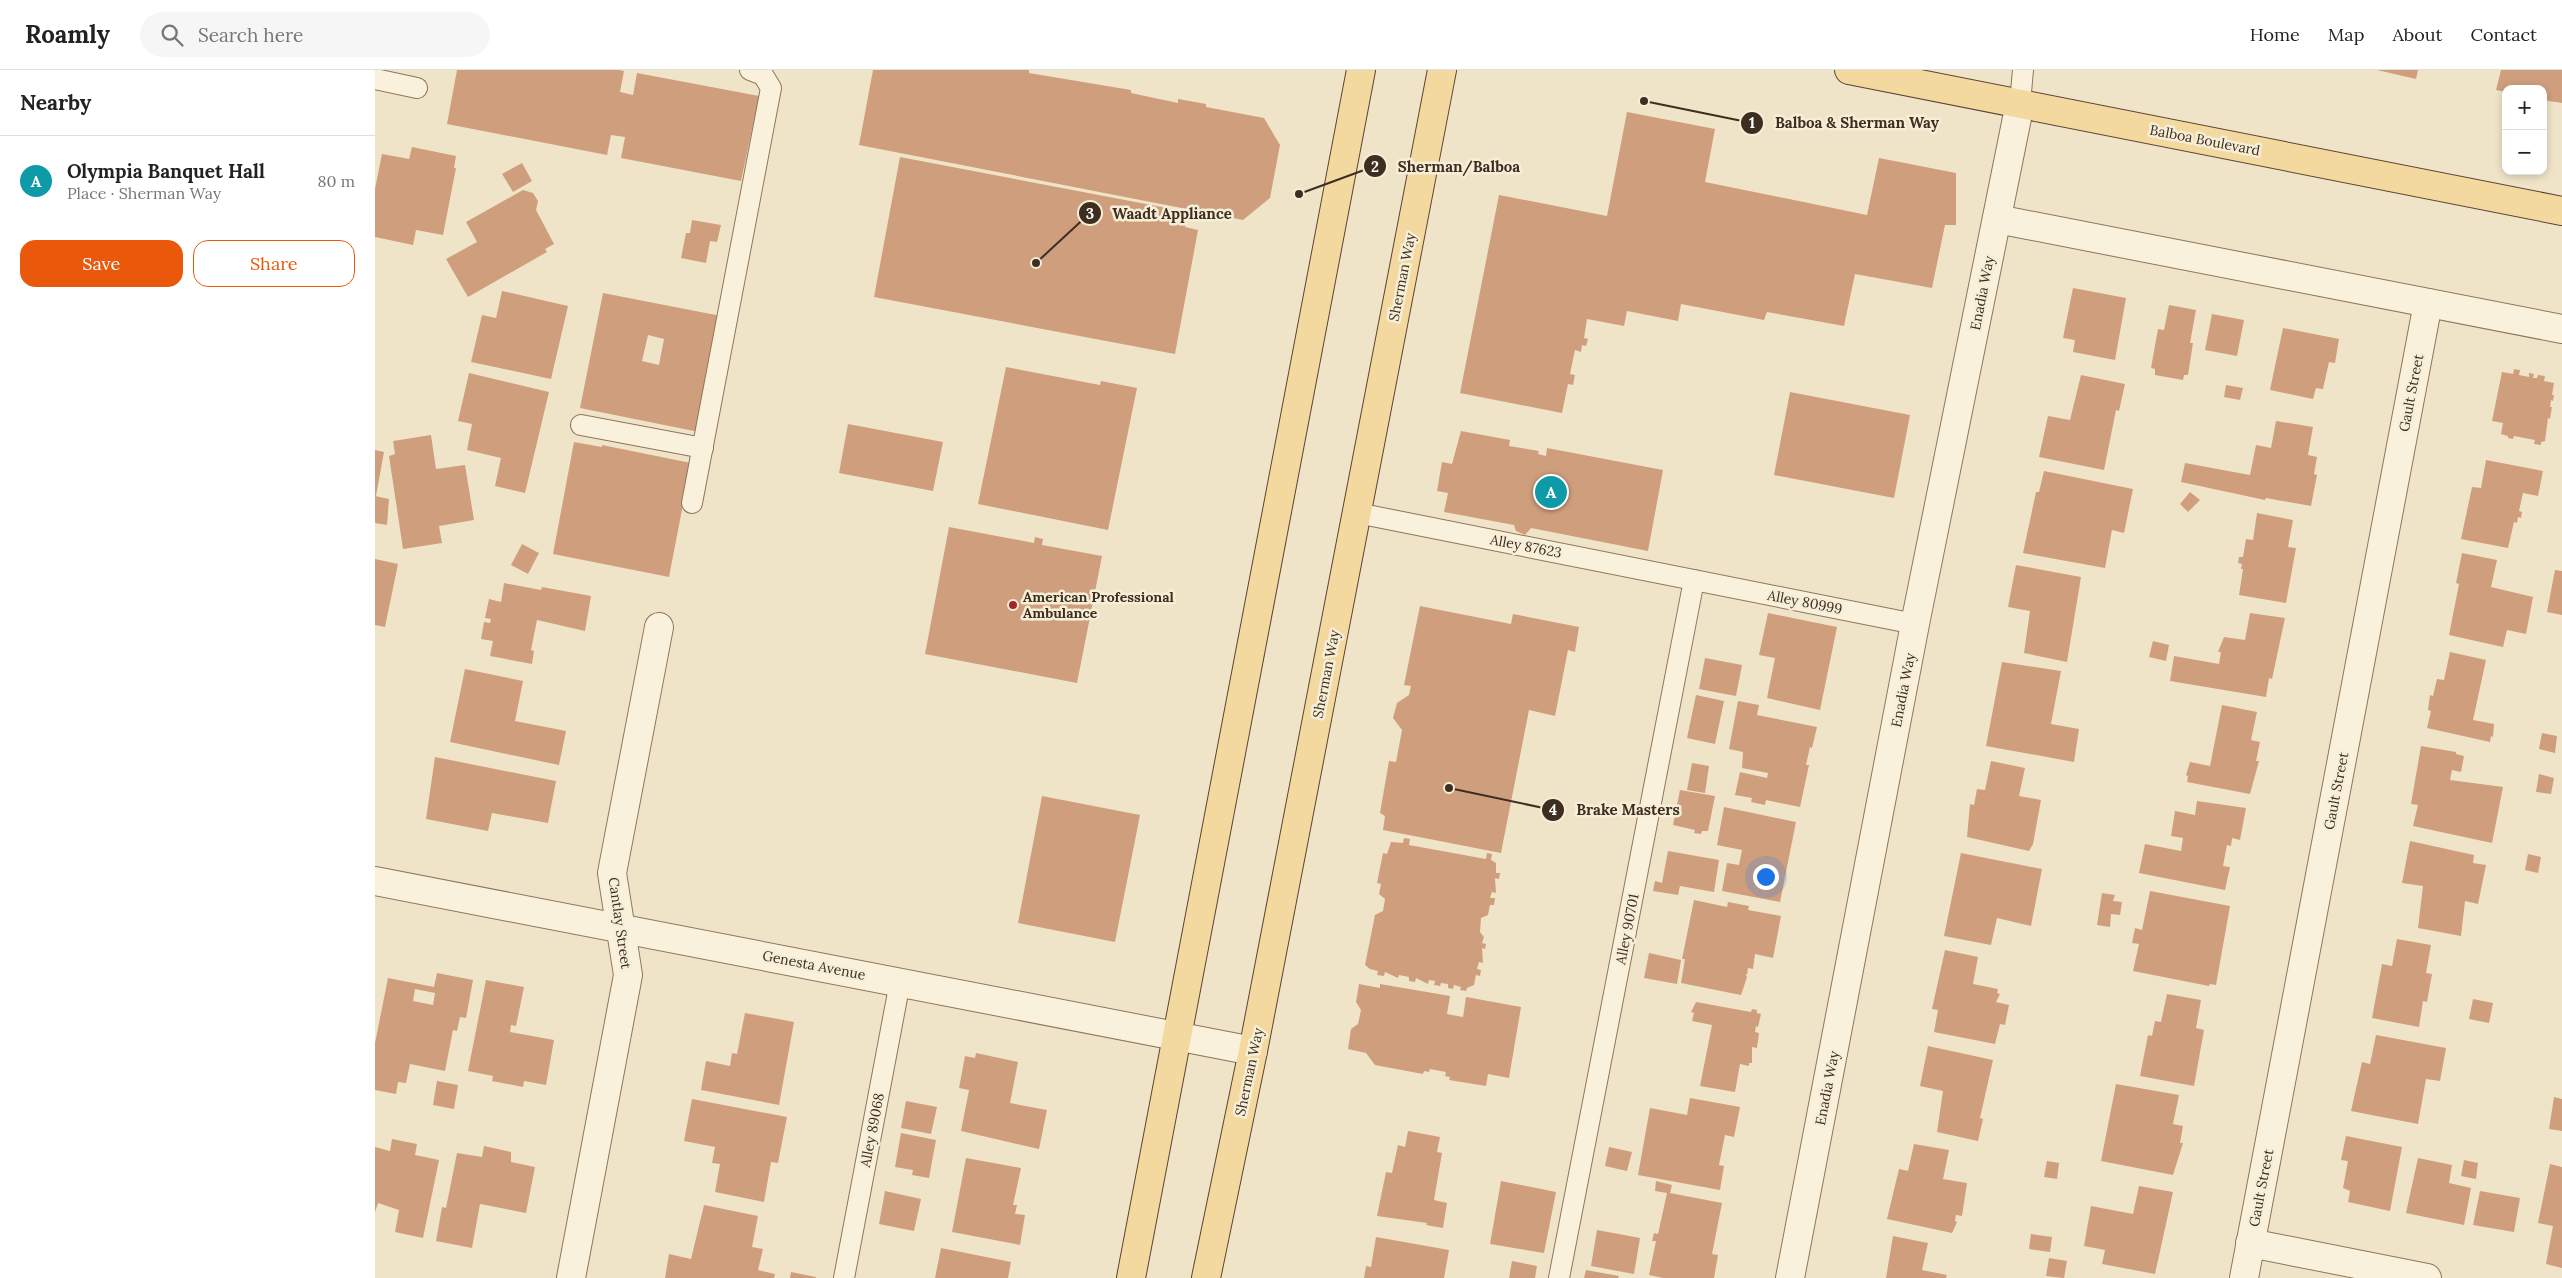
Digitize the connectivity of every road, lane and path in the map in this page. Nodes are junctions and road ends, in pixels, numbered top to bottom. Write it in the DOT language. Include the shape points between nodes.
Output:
graph roads {
  1 [pos="750,70"];
  2 [pos="1361,70"];
  3 [pos="1442,70"];
  4 [pos="1849,70"];
  5 [pos="2023,70"];
  6 [pos="375,80"];
  7 [pos="417,88"];
  8 [pos="2020,103"];
  9 [pos="2562,211"];
  10 [pos="1997,219"];
  11 [pos="2428,303"];
  12 [pos="2562,329"];
  13 [pos="581,424"];
  14 [pos="703,448"];
  15 [pos="692,503"];
  16 [pos="1357,513"];
  17 [pos="1695,580"];
  18 [pos="1915,624"];
  19 [pos="659,627"];
  20 [pos="375,881"];
  21 [pos="621,929"];
  22 [pos="900,982"];
  23 [pos="1177,1036"];
  24 [pos="1253,1051"];
  25 [pos="2250,1244"];
  26 [pos="571,1278"];
  27 [pos="844,1278"];
  28 [pos="1131,1278"];
  29 [pos="1206,1278"];
  30 [pos="1559,1278"];
  31 [pos="1790,1278"];
  32 [pos="2244,1278"];
  33 [pos="2427,1278"];
  1 -- 14 [label="lane" via="763,74 771,88"];
  2 -- 23 [label="main road"];
  3 -- 16 [label="main road, Sherman Way"];
  4 -- 8 [label="main road, Balboa Boulevard"];
  5 -- 8 [label="lane"];
  6 -- 7 [label="lane"];
  8 -- 9 [label="main road, Balboa Boulevard"];
  8 -- 10 [label="street, Enadia Way"];
  10 -- 11 [label="street"];
  10 -- 18 [label="street, Enadia Way"];
  11 -- 12 [label="street"];
  11 -- 25 [label="street, Gault Street"];
  13 -- 14 [label="lane"];
  14 -- 15 [label="lane"];
  16 -- 17 [label="lane, Alley 87623"];
  16 -- 24 [label="main road, Sherman Way"];
  17 -- 18 [label="lane, Alley 80999"];
  17 -- 30 [label="lane, Alley 90701"];
  18 -- 31 [label="street, Enadia Way"];
  19 -- 21 [label="street, Cantlay Street" via="612,874"];
  20 -- 21 [label="street, Genesta Avenue"];
  21 -- 22 [label="street, Genesta Avenue"];
  21 -- 26 [label="street, Cantlay Street" via="628,975"];
  22 -- 23 [label="street, Genesta Avenue"];
  22 -- 27 [label="lane, Alley 89068"];
  23 -- 24 [label="street, Genesta Avenue"];
  23 -- 28 [label="main road"];
  24 -- 29 [label="main road, Sherman Way"];
  25 -- 32 [label="street, Gault Street"];
  25 -- 33 [label="street"];
}
